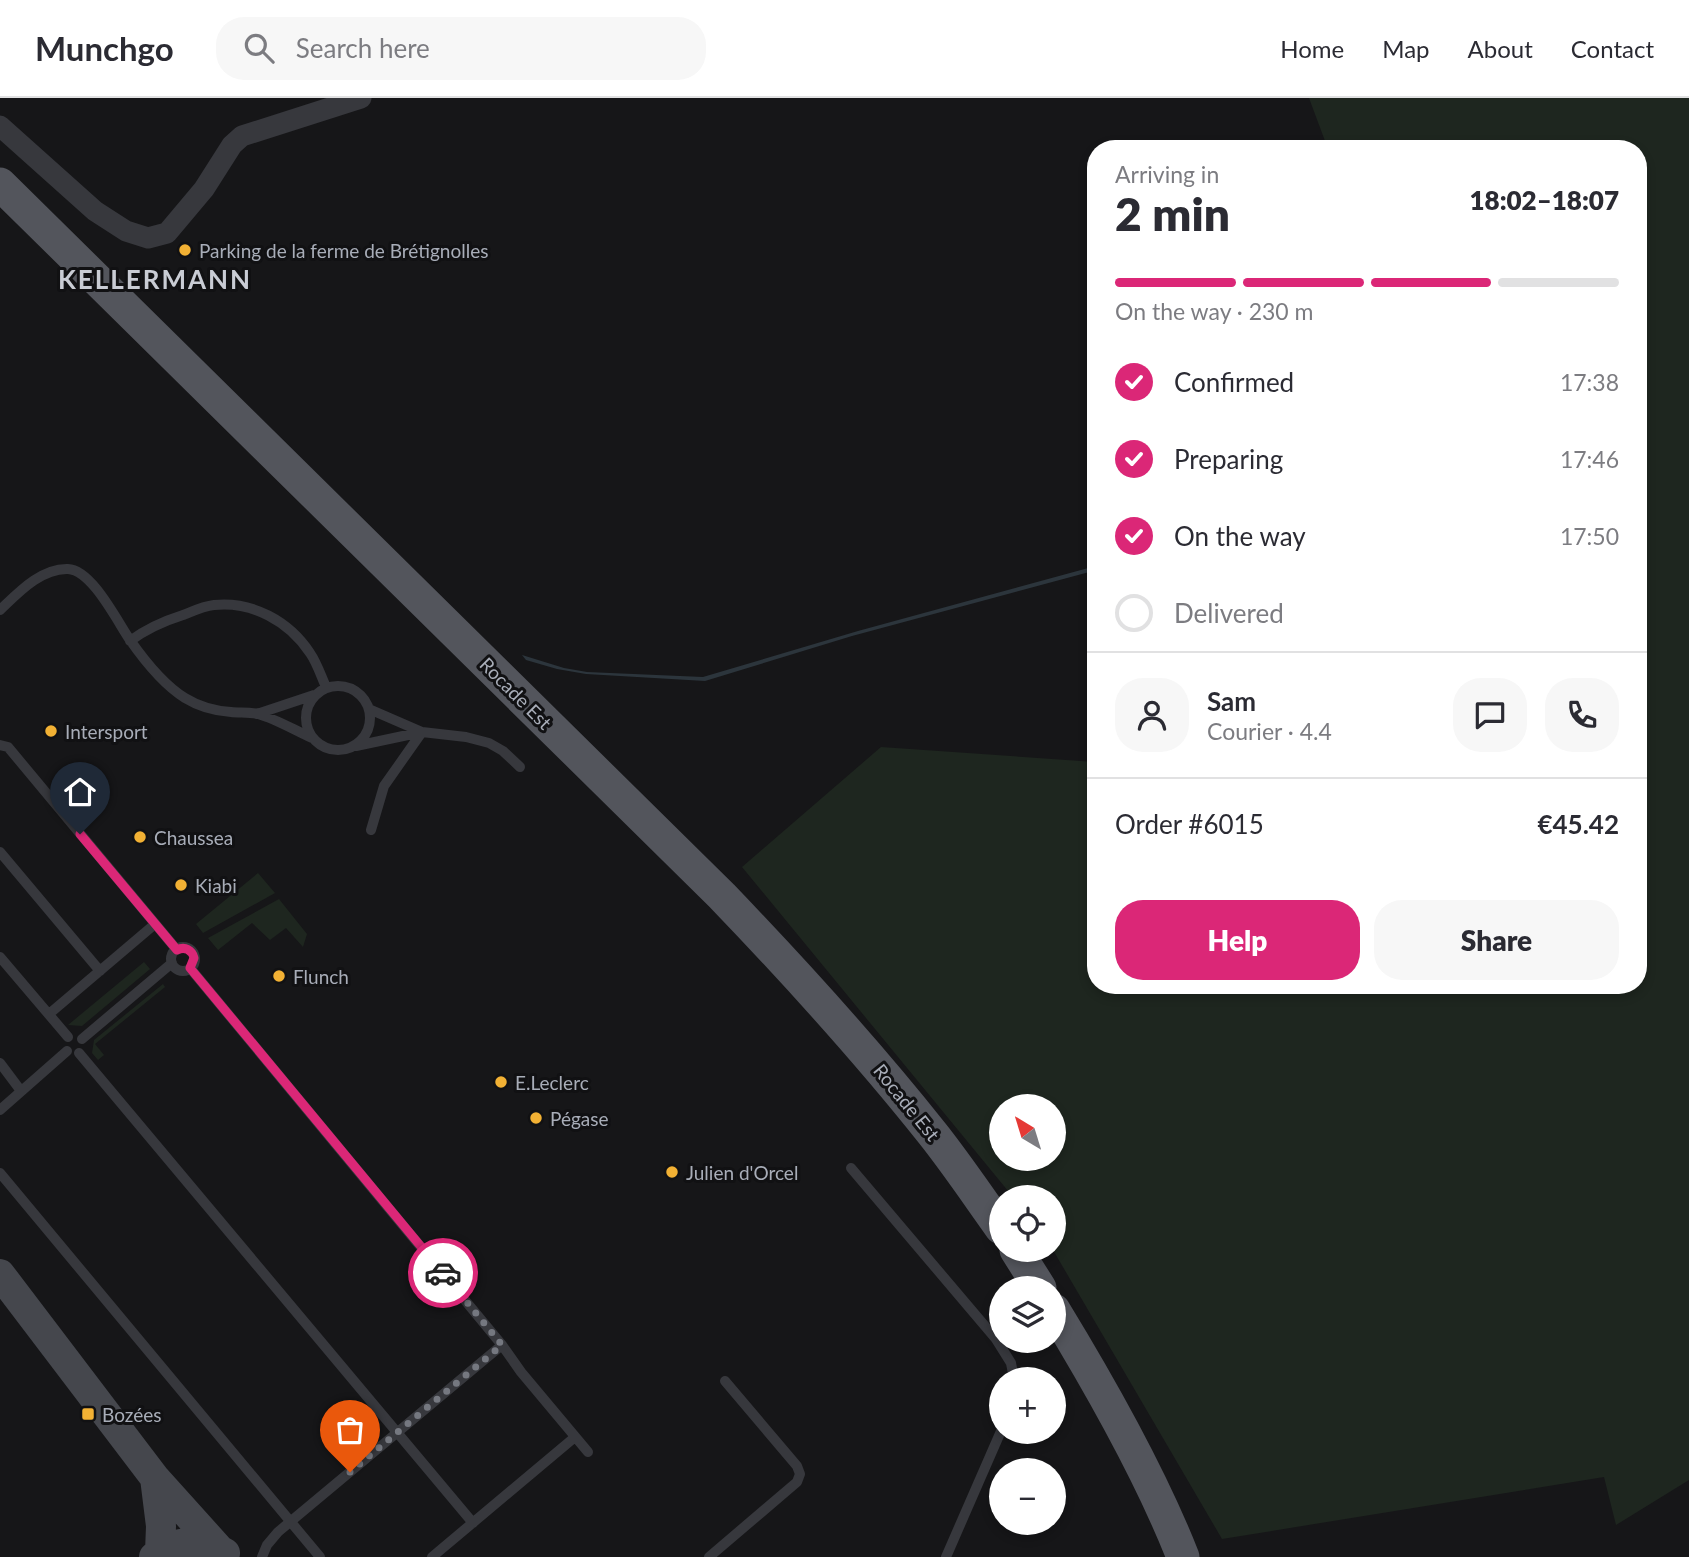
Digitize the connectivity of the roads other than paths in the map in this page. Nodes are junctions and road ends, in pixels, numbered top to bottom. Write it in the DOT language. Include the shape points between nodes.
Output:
graph roads {
  1 [pos="361,98"];
  2 [pos="0,126"];
  3 [pos="0,184"];
  4 [pos="0,610"];
  5 [pos="131,641"];
  6 [pos="326,687"];
  7 [pos="314,695"];
  8 [pos="369,709"];
  9 [pos="257,713"];
  10 [pos="422,732"];
  11 [pos="312,738"];
  12 [pos="0,745"];
  13 [pos="354,746"];
  14 [pos="520,767"];
  15 [pos="371,830"];
  16 [pos="0,852"];
  17 [pos="155,924"];
  18 [pos="177,950"];
  19 [pos="0,957"];
  20 [pos="172,963"];
  21 [pos="190,968"];
  22 [pos="100,971"];
  23 [pos="49,1014"];
  24 [pos="68,1037"];
  25 [pos="82,1039"];
  26 [pos="73,1052"];
  27 [pos="0,1063"];
  28 [pos="21,1091"];
  29 [pos="0,1110"];
  30 [pos="851,1168"];
  31 [pos="0,1173"];
  32 [pos="989,1211"];
  33 [pos="0,1274"];
  34 [pos="1066,1330"];
  35 [pos="502,1345"];
  36 [pos="1012,1367"];
  37 [pos="725,1381"];
  38 [pos="397,1433"];
  39 [pos="575,1437"];
  40 [pos="995,1444"];
  41 [pos="588,1452"];
  42 [pos="155,1478"];
  43 [pos="291,1522"];
  44 [pos="473,1524"];
  45 [pos="445,1546"];
  46 [pos="225,1553"];
  47 [pos="157,1555"];
  48 [pos="262,1557"];
  49 [pos="320,1557"];
  50 [pos="432,1557"];
  51 [pos="454,1557"];
  52 [pos="709,1557"];
  53 [pos="946,1557"];
  54 [pos="1183,1557"];
  1 -- 2 [label="street" via="242,136 167,233 148,238 125,231 95,211"];
  3 -- 32 [label="main road, Rocade Est" via="731,905 867,1053"];
  4 -- 5 [label="lane" via="32,582 68,569 80,573 95,589"];
  5 -- 6 [label="lane" via="168,620 213,605 254,608 297,636"];
  5 -- 9 [label="lane" via="184,698 226,712"];
  6 -- 7 [label="lane"];
  6 -- 8 [label="lane" via="352,689"];
  7 -- 9 [label="lane"];
  7 -- 11 [label="lane" via="305,721"];
  8 -- 10 [label="lane"];
  8 -- 13 [label="lane" via="366,734"];
  9 -- 11 [label="lane"];
  10 -- 13 [label="lane"];
  10 -- 14 [label="lane" via="489,743"];
  10 -- 15 [label="lane" via="384,786"];
  11 -- 13 [label="lane" via="331,750"];
  12 -- 17 [label="lane" via="8,747"];
  16 -- 22 [label="lane"];
  17 -- 18 [label="lane"];
  17 -- 22 [label="lane"];
  18 -- 20 [label="lane"];
  18 -- 21 [label="lane" via="191,951"];
  19 -- 23 [label="lane"];
  20 -- 21 [label="lane" via="180,971"];
  20 -- 25 [label="lane"];
  21 -- 35 [label="lane"];
  22 -- 23 [label="lane"];
  23 -- 24 [label="lane"];
  24 -- 25 [label="lane"];
  24 -- 26 [label="lane" via="65,1042"];
  25 -- 26 [label="lane" via="84,1045"];
  26 -- 28 [label="lane"];
  26 -- 38 [label="lane"];
  27 -- 28 [label="lane"];
  28 -- 29 [label="lane"];
  30 -- 36 [label="lane" via="996,1339"];
  31 -- 43 [label="lane"];
  33 -- 42 [label="street"];
  34 -- 54 [label="main road"];
  35 -- 38 [label="lane"];
  35 -- 39 [label="lane"];
  37 -- 52 [label="lane" via="800,1474 797,1482"];
  38 -- 43 [label="lane"];
  38 -- 44 [label="lane"];
  39 -- 41 [label="lane"];
  39 -- 44 [label="lane"];
  40 -- 53 [label="lane"];
  42 -- 46 [label="street"];
  42 -- 47 [label="street" via="161,1526"];
  43 -- 48 [label="lane" via="267,1545"];
  43 -- 49 [label="lane"];
  44 -- 45 [label="lane"];
  45 -- 50 [label="lane"];
  45 -- 51 [label="lane"];
  46 -- 47 [label="street" via="199,1543 179,1544"];
}
